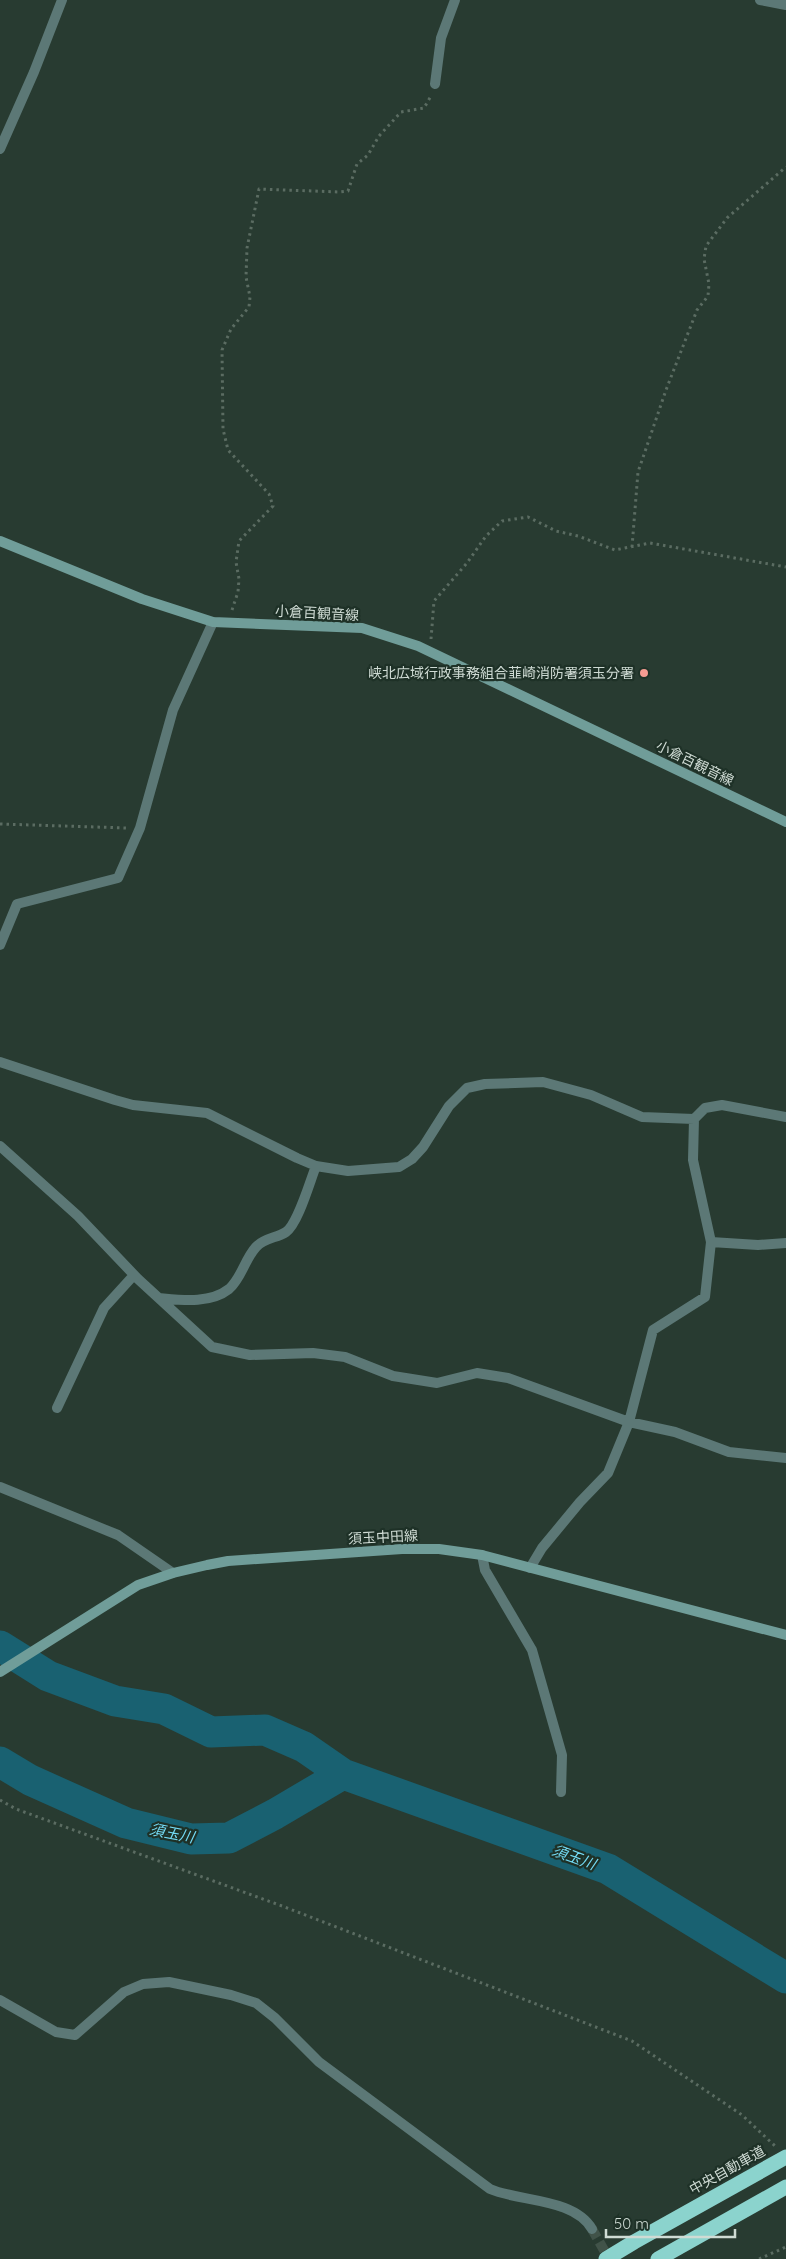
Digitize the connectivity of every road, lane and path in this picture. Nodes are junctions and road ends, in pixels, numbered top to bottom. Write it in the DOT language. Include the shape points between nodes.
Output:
graph roads {
  1 [pos="62,0"];
  2 [pos="455,0"];
  3 [pos="760,0"];
  4 [pos="786,5"];
  5 [pos="435,84"];
  6 [pos="0,149"];
  7 [pos="786,167"];
  8 [pos="0,541"];
  9 [pos="632,547"];
  10 [pos="786,568"];
  11 [pos="213,622"];
  12 [pos="228,623"];
  13 [pos="430,652"];
  14 [pos="786,822"];
  15 [pos="0,824"];
  16 [pos="140,828"];
  17 [pos="0,945"];
  18 [pos="0,1062"];
  19 [pos="786,1117"];
  20 [pos="694,1119"];
  21 [pos="0,1146"];
  22 [pos="316,1166"];
  23 [pos="712,1242"];
  24 [pos="786,1243"];
  25 [pos="134,1275"];
  26 [pos="159,1298"];
  27 [pos="57,1408"];
  28 [pos="628,1422"];
  29 [pos="786,1458"];
  30 [pos="0,1487"];
  31 [pos="482,1555"];
  32 [pos="530,1568"];
  33 [pos="173,1573"];
  34 [pos="786,1635"];
  35 [pos="0,1672"];
  36 [pos="562,1792"];
  37 [pos="0,1800"];
  38 [pos="0,2000"];
  39 [pos="783,2154"];
  40 [pos="786,2187"];
  41 [pos="592,2229"];
  42 [pos="786,2246"];
  43 [pos="606,2259"];
  44 [pos="658,2259"];
  45 [pos="759,2259"];
  1 -- 6 [label="street"];
  2 -- 5 [label="street" via="441,38"];
  3 -- 4 [label="street"];
  5 -- 12 [label="path" via="424,108 400,112 368,155 357,164 348,191 259,189 247,248 249,307 231,329 222,350 223,429 228,450 270,494 274,506 239,541 236,562 238,592"];
  7 -- 9 [label="path" via="727,218 706,246 708,296 697,310 638,472"];
  8 -- 11 [label="main road, 小倉百観音線" via="142,599"];
  9 -- 10 [label="path" via="650,543"];
  9 -- 13 [label="path" via="615,550 556,531 528,517 502,521 434,601"];
  11 -- 12 [label="main road, 小倉百観音線"];
  11 -- 16 [label="street" via="173,710"];
  12 -- 13 [label="main road, 小倉百観音線" via="362,628"];
  13 -- 14 [label="main road, 小倉百観音線"];
  15 -- 16 [label="path"];
  16 -- 17 [label="street" via="118,878 17,904"];
  18 -- 22 [label="street" via="115,1100 207,1113"];
  19 -- 20 [label="street" via="722,1105 704,1108"];
  20 -- 22 [label="street" via="642,1118 590,1095 543,1082 485,1084 467,1088 449,1106 423,1147 412,1159 399,1166 348,1171"];
  20 -- 23 [label="street" via="693,1160"];
  21 -- 25 [label="street" via="78,1216"];
  22 -- 26 [label="street" via="294,1222 287,1231 256,1246 229,1288 210,1298"];
  23 -- 24 [label="street"];
  23 -- 28 [label="street" via="705,1297 654,1330"];
  25 -- 26 [label="street"];
  25 -- 27 [label="street" via="104,1308"];
  26 -- 28 [label="street" via="212,1347 250,1356 313,1353 345,1358 393,1376 437,1383 478,1373 489,1374"];
  28 -- 29 [label="street" via="675,1432 730,1452"];
  28 -- 32 [label="street" via="608,1473 542,1548"];
  30 -- 33 [label="street" via="118,1535"];
  31 -- 32 [label="main road, 須玉中田線"];
  31 -- 33 [label="main road, 須玉中田線" via="439,1549 402,1549 228,1562"];
  31 -- 36 [label="street" via="485,1570 532,1650 562,1755"];
  32 -- 34 [label="main road, 須玉中田線"];
  33 -- 35 [label="main road, 須玉中田線" via="138,1585 114,1598"];
  37 -- 39 [label="path" via="16,1809 282,1906 632,2041 742,2115"];
  38 -- 41 [label="street" via="56,2032 75,2035 124,1992 143,1984 169,1982 256,2002 318,2062 490,2189 562,2206 588,2222"];
  39 -- 43 [label="highway, 中央自動車道"];
  40 -- 44 [label="highway"];
  42 -- 45 [label="path"];
}
